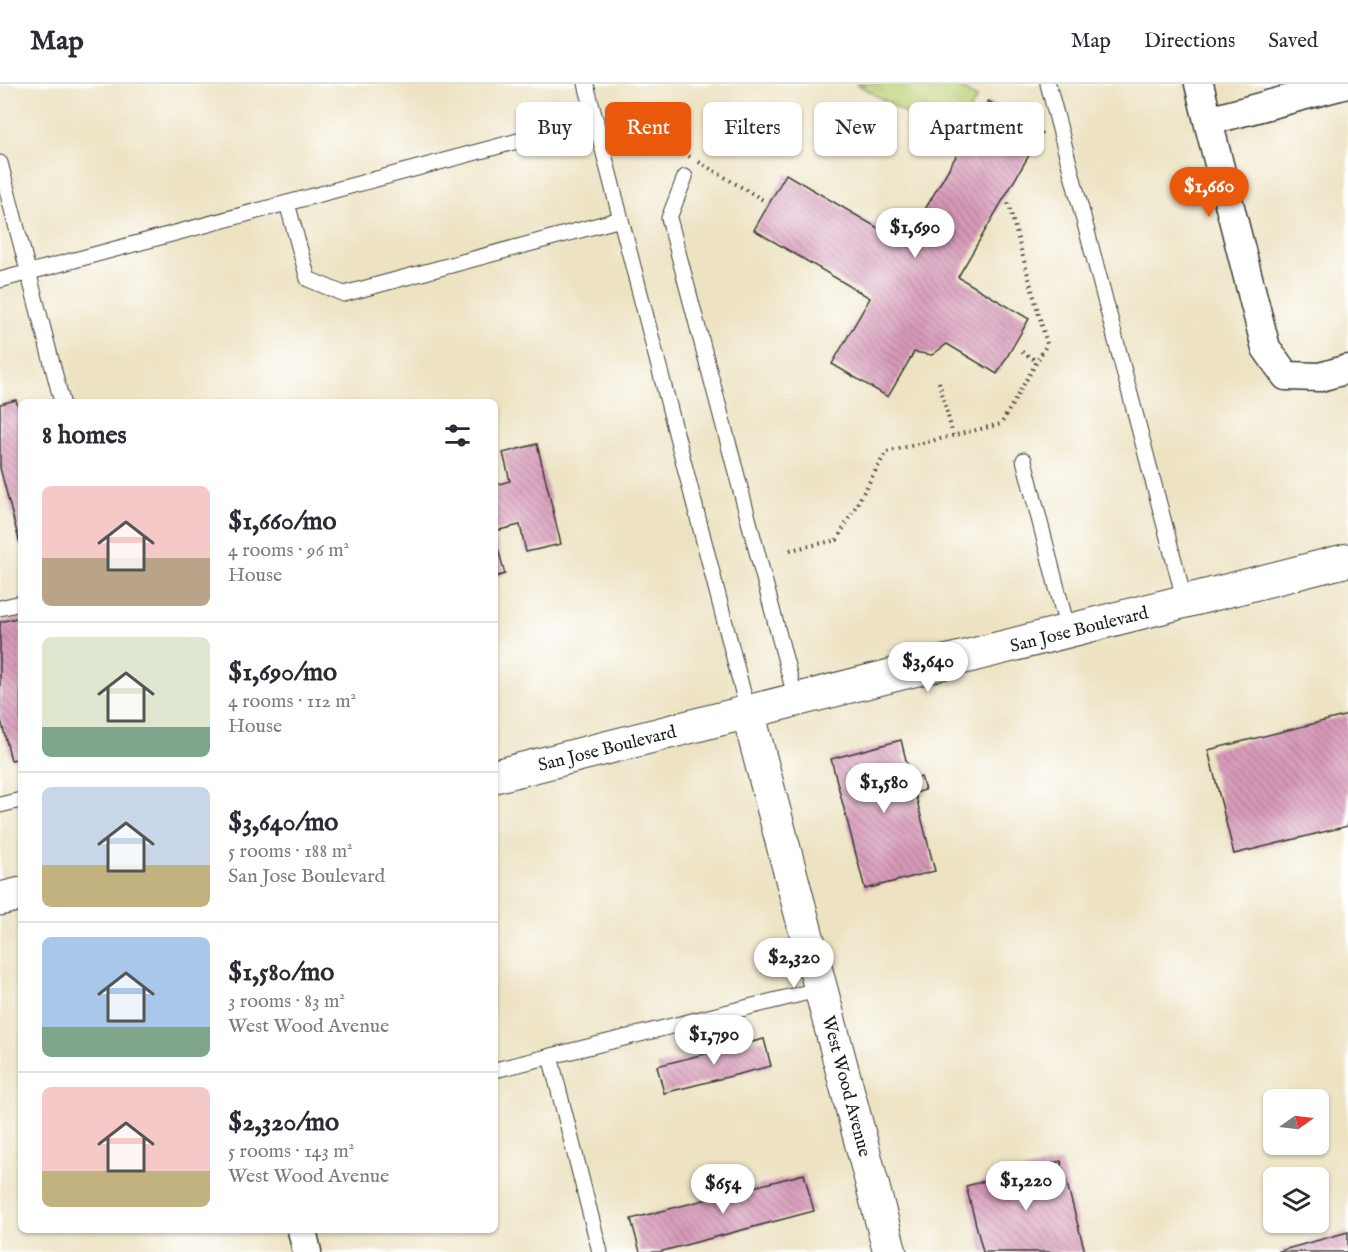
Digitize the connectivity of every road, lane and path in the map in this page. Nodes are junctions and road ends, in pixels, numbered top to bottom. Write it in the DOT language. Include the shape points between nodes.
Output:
graph roads {
  1 [pos="586,84"];
  2 [pos="1199,84"];
  3 [pos="1347,84"];
  4 [pos="1046,86"];
  5 [pos="596,120"];
  6 [pos="1208,121"];
  7 [pos="690,156"];
  8 [pos="0,163"];
  9 [pos="685,177"];
  10 [pos="1007,199"];
  11 [pos="763,200"];
  12 [pos="287,203"];
  13 [pos="621,219"];
  14 [pos="28,272"];
  15 [pos="0,280"];
  16 [pos="1022,352"];
  17 [pos="1037,361"];
  18 [pos="1348,369"];
  19 [pos="939,382"];
  20 [pos="61,399"];
  21 [pos="953,435"];
  22 [pos="1024,460"];
  23 [pos="790,550"];
  24 [pos="1348,560"];
  25 [pos="1185,602"];
  26 [pos="18,604"];
  27 [pos="0,609"];
  28 [pos="1068,631"];
  29 [pos="796,700"];
  30 [pos="748,712"];
  31 [pos="498,775"];
  32 [pos="18,801"];
  33 [pos="0,805"];
  34 [pos="18,895"];
  35 [pos="0,900"];
  36 [pos="821,989"];
  37 [pos="550,1056"];
  38 [pos="498,1069"];
  39 [pos="303,1233"];
  40 [pos="307,1252"];
  41 [pos="600,1252"];
  42 [pos="890,1252"];
  1 -- 5 [label="lane"];
  2 -- 6 [label="street"];
  3 -- 6 [label="street"];
  4 -- 25 [label="lane"];
  5 -- 12 [label="lane"];
  5 -- 13 [label="lane"];
  6 -- 18 [label="street" via="1266,348 1286,376 1320,377"];
  7 -- 11 [label="path"];
  8 -- 14 [label="lane"];
  9 -- 29 [label="lane" via="669,218"];
  10 -- 17 [label="path" via="1047,344"];
  12 -- 13 [label="lane" via="308,279 344,294"];
  12 -- 14 [label="lane"];
  13 -- 30 [label="lane"];
  14 -- 15 [label="lane"];
  14 -- 20 [label="lane"];
  16 -- 17 [label="path"];
  17 -- 21 [label="path" via="1001,424"];
  19 -- 21 [label="path"];
  21 -- 23 [label="path" via="886,452 837,540"];
  22 -- 28 [label="lane"];
  24 -- 25 [label="street, San Jose Boulevard"];
  25 -- 28 [label="street, San Jose Boulevard"];
  26 -- 27 [label="lane"];
  28 -- 29 [label="street, San Jose Boulevard"];
  29 -- 30 [label="street, San Jose Boulevard"];
  30 -- 31 [label="street, San Jose Boulevard"];
  30 -- 36 [label="street, West Wood Avenue"];
  32 -- 33 [label="lane"];
  34 -- 35 [label="street"];
  36 -- 37 [label="lane"];
  36 -- 42 [label="street, West Wood Avenue"];
  37 -- 38 [label="lane"];
  37 -- 41 [label="lane"];
  39 -- 40 [label="street"];
}
